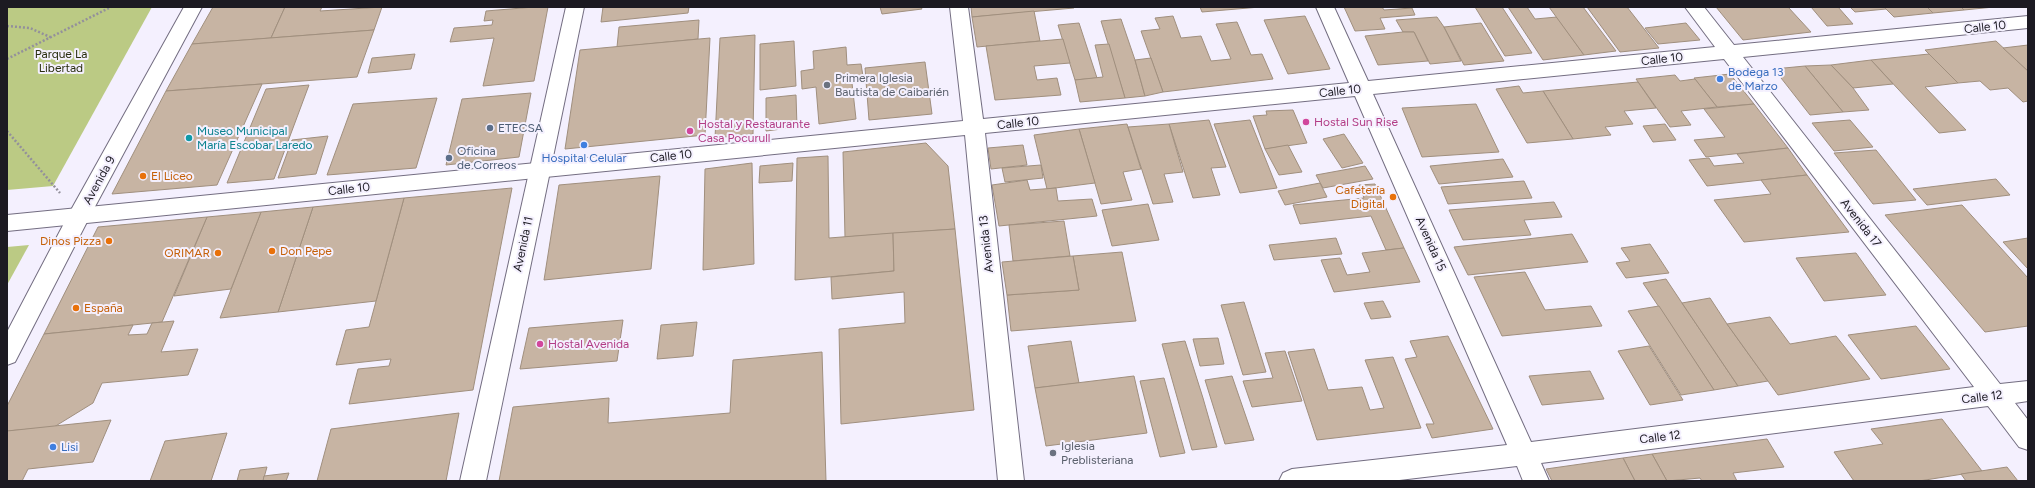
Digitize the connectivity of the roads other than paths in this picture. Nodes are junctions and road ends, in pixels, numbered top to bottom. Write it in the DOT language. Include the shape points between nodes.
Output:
graph roads {
  1 [pos="193,7"];
  2 [pos="575,7"];
  3 [pos="959,7"];
  4 [pos="1325,7"];
  5 [pos="1694,7"];
  6 [pos="2028,22"];
  7 [pos="1728,52"];
  8 [pos="1361,89"];
  9 [pos="974,127"];
  10 [pos="539,169"];
  11 [pos="79,216"];
  12 [pos="7,223"];
  13 [pos="7,355"];
  14 [pos="2028,391"];
  15 [pos="1995,395"];
  16 [pos="2028,439"];
  17 [pos="1524,454"];
  18 [pos="473,481"];
  19 [pos="1011,481"];
  20 [pos="1292,481"];
  21 [pos="1536,481"];
  1 -- 11 [label="street, Avenida 9"];
  2 -- 10 [label="street, Avenida 11"];
  3 -- 9 [label="street, Avenida 13"];
  4 -- 8 [label="street, Avenida 15"];
  5 -- 7 [label="street, Avenida 17"];
  6 -- 7 [label="street, Calle 10"];
  7 -- 8 [label="street, Calle 10"];
  7 -- 15 [label="street, Avenida 17"];
  8 -- 9 [label="street, Calle 10"];
  8 -- 17 [label="street, Avenida 15"];
  9 -- 10 [label="street, Calle 10"];
  9 -- 19 [label="street, Avenida 13"];
  10 -- 11 [label="street, Calle 10"];
  10 -- 18 [label="street, Avenida 11"];
  11 -- 12 [label="street, Calle 10"];
  11 -- 13 [label="street, Avenida 9"];
  14 -- 15 [label="street, Calle 12"];
  15 -- 16 [label="street, Avenida 17"];
  15 -- 17 [label="street, Calle 12"];
  17 -- 20 [label="street, Calle 12"];
  17 -- 21 [label="street, Avenida 15"];
}
